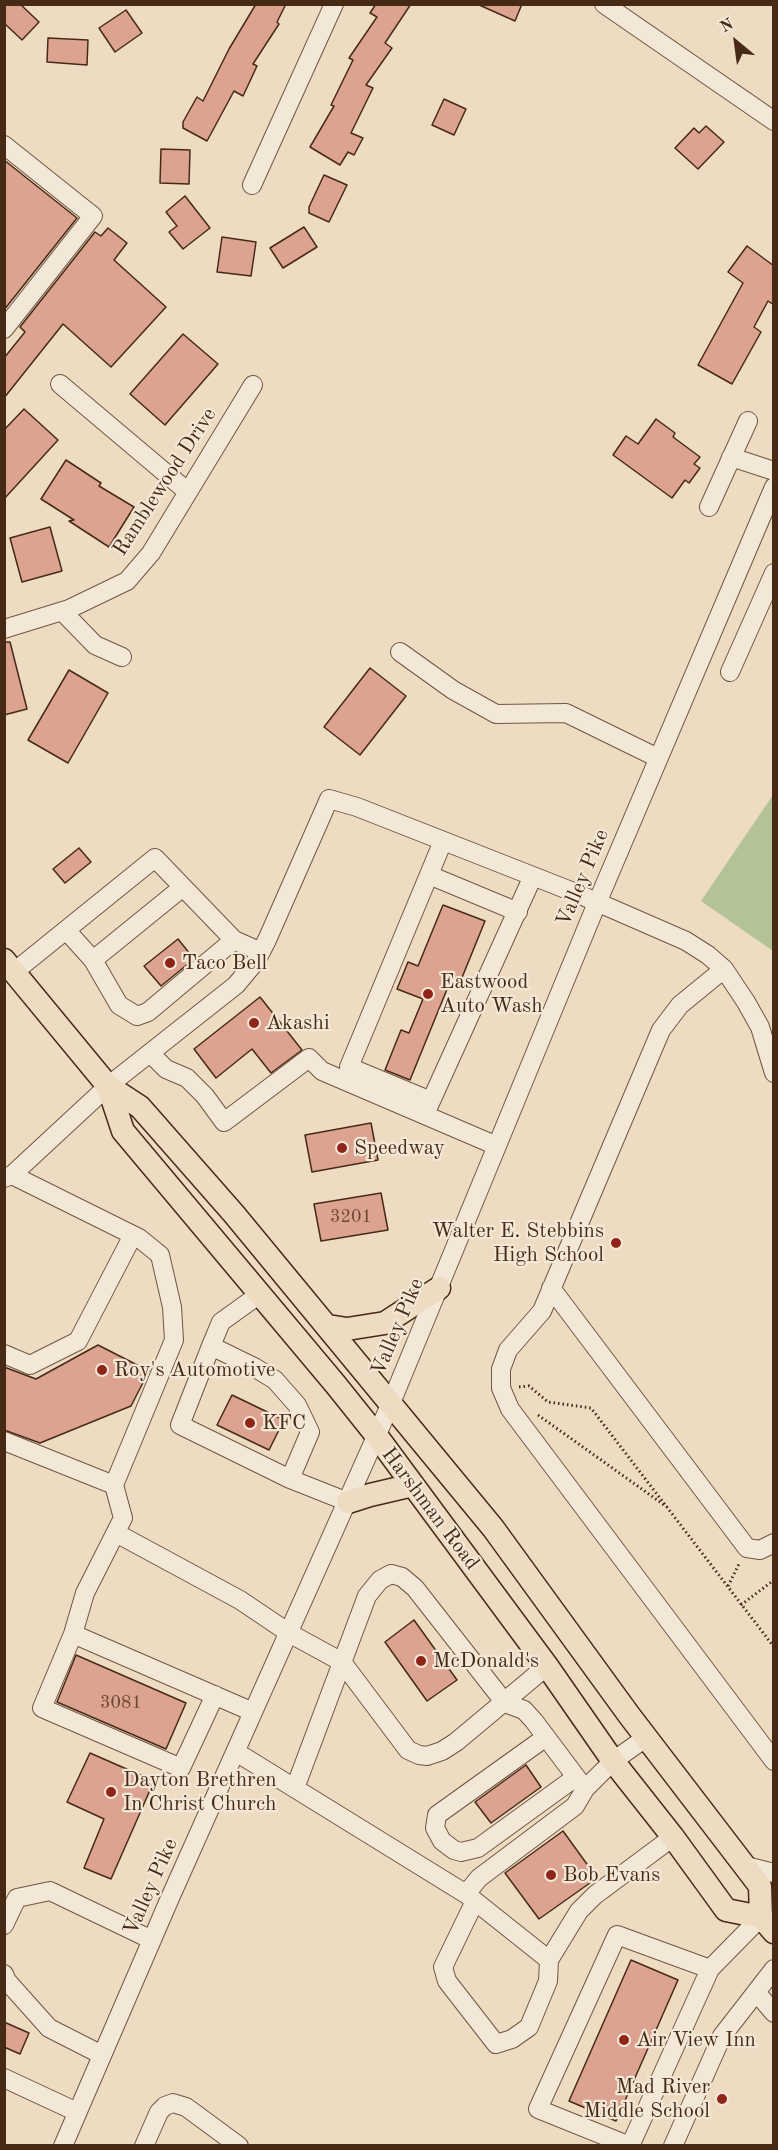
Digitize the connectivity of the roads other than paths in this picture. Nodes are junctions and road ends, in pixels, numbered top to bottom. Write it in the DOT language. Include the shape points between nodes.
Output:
graph roads {
  1 [pos="334,4"];
  2 [pos="604,4"];
  3 [pos="774,121"];
  4 [pos="4,145"];
  5 [pos="252,185"];
  6 [pos="4,329"];
  7 [pos="60,384"];
  8 [pos="252,385"];
  9 [pos="748,420"];
  10 [pos="731,457"];
  11 [pos="774,471"];
  12 [pos="774,487"];
  13 [pos="188,492"];
  14 [pos="709,507"];
  15 [pos="774,573"];
  16 [pos="62,612"];
  17 [pos="4,628"];
  18 [pos="400,652"];
  19 [pos="122,657"];
  20 [pos="730,672"];
  21 [pos="658,758"];
  22 [pos="443,841"];
  23 [pos="429,875"];
  24 [pos="533,876"];
  25 [pos="183,887"];
  26 [pos="597,903"];
  27 [pos="518,912"];
  28 [pos="66,930"];
  29 [pos="234,940"];
  30 [pos="261,952"];
  31 [pos="93,960"];
  32 [pos="9,966"];
  33 [pos="724,969"];
  34 [pos="150,1053"];
  35 [pos="774,1072"];
  36 [pos="108,1086"];
  37 [pos="428,1109"];
  38 [pos="497,1146"];
  39 [pos="8,1177"];
  40 [pos="134,1235"];
  41 [pos="439,1288"];
  42 [pos="551,1288"];
  43 [pos="260,1294"];
  44 [pos="328,1326"];
  45 [pos="211,1346"];
  46 [pos="4,1354"];
  47 [pos="391,1403"];
  48 [pos="376,1435"];
  49 [pos="4,1442"];
  50 [pos="290,1479"];
  51 [pos="114,1485"];
  52 [pos="413,1485"];
  53 [pos="348,1502"];
  54 [pos="116,1533"];
  55 [pos="774,1543"];
  56 [pos="289,1633"];
  57 [pos="73,1634"];
  58 [pos="342,1662"];
  59 [pos="547,1666"];
  60 [pos="216,1695"];
  61 [pos="505,1703"];
  62 [pos="253,1712"];
  63 [pos="546,1737"];
  64 [pos="647,1737"];
  65 [pos="236,1752"];
  66 [pos="613,1761"];
  67 [pos="774,1761"];
  68 [pos="580,1783"];
  69 [pos="296,1788"];
  70 [pos="673,1837"];
  71 [pos="746,1866"];
  72 [pos="774,1873"];
  73 [pos="471,1898"];
  74 [pos="4,1925"];
  75 [pos="767,1925"];
  76 [pos="152,1940"];
  77 [pos="549,1960"];
  78 [pos="710,1968"];
  79 [pos="774,1969"];
  80 [pos="4,1974"];
  81 [pos="756,1992"];
  82 [pos="774,2013"];
  83 [pos="102,2055"];
  84 [pos="4,2078"];
  85 [pos="77,2112"];
  86 [pos="63,2145"];
  87 [pos="144,2145"];
  88 [pos="239,2145"];
  89 [pos="630,2145"];
  90 [pos="673,2145"];
  1 -- 5 [label="street"];
  2 -- 3 [label="street"];
  4 -- 6 [label="street" via="93,216"];
  7 -- 13 [label="street"];
  8 -- 13 [label="street, Ramblewood Drive"];
  9 -- 10 [label="street"];
  10 -- 11 [label="street"];
  10 -- 14 [label="street"];
  12 -- 21 [label="street, Valley Pike"];
  13 -- 16 [label="street, Ramblewood Drive" via="151,553 127,581"];
  15 -- 20 [label="street"];
  16 -- 17 [label="street, Ramblewood Drive"];
  16 -- 19 [label="street" via="95,645"];
  18 -- 21 [label="street" via="453,690 496,714 566,713"];
  21 -- 26 [label="street, Valley Pike"];
  22 -- 23 [label="street"];
  22 -- 24 [label="street"];
  22 -- 30 [label="street" via="329,799"];
  23 -- 27 [label="street"];
  23 -- 37 [label="street" via="349,1067"];
  24 -- 26 [label="street"];
  24 -- 27 [label="street"];
  25 -- 28 [label="street" via="155,858"];
  25 -- 29 [label="street"];
  25 -- 31 [label="street"];
  26 -- 33 [label="street" via="686,940"];
  26 -- 38 [label="street, Valley Pike"];
  27 -- 37 [label="street"];
  28 -- 31 [label="street"];
  28 -- 32 [label="street"];
  29 -- 30 [label="street"];
  29 -- 31 [label="street" via="148,1012 137,1016 119,1005"];
  30 -- 34 [label="street" via="236,985"];
  32 -- 36 [label="main road, Harshman Road"];
  33 -- 35 [label="street" via="760,1027"];
  33 -- 42 [label="street" via="680,1005 661,1029"];
  34 -- 36 [label="street"];
  34 -- 37 [label="street" via="166,1069 187,1078 224,1122 309,1058 322,1071"];
  36 -- 39 [label="street"];
  36 -- 43 [label="main road, Harshman Road" via="123,1131"];
  36 -- 44 [label="main road, Harshman Road" via="140,1107"];
  37 -- 38 [label="street"];
  38 -- 41 [label="street, Valley Pike"];
  39 -- 40 [label="street"];
  40 -- 46 [label="street" via="78,1341 30,1365"];
  40 -- 51 [label="street" via="160,1255 172,1307 174,1340"];
  41 -- 44 [label="main road" via="385,1323 347,1329"];
  41 -- 47 [label="street, Valley Pike"];
  42 -- 55 [label="street" via="747,1548 760,1550"];
  42 -- 67 [label="street" via="542,1311 508,1350 501,1369 501,1388 510,1409"];
  43 -- 45 [label="street" via="221,1322"];
  43 -- 48 [label="main road, Harshman Road"];
  44 -- 47 [label="main road, Harshman Road"];
  45 -- 50 [label="street" via="274,1380 297,1405 310,1432"];
  45 -- 50 [label="street" via="180,1425"];
  47 -- 48 [label="street, Valley Pike"];
  47 -- 64 [label="main road, Harshman Road" via="493,1528"];
  48 -- 52 [label="main road, Harshman Road"];
  48 -- 53 [label="street, Valley Pike"];
  49 -- 51 [label="street"];
  50 -- 53 [label="street"];
  51 -- 54 [label="street" via="123,1518"];
  52 -- 53 [label="main road"];
  52 -- 59 [label="main road, Harshman Road"];
  53 -- 56 [label="street, Valley Pike"];
  54 -- 56 [label="street" via="240,1600"];
  54 -- 57 [label="street" via="85,1593"];
  56 -- 58 [label="street"];
  56 -- 62 [label="street, Valley Pike"];
  57 -- 60 [label="street"];
  57 -- 60 [label="street" via="42,1707 181,1768"];
  58 -- 61 [label="street" via="408,1750 419,1755 442,1751"];
  58 -- 61 [label="street" via="367,1596 380,1580 391,1574 415,1588"];
  58 -- 69 [label="street"];
  59 -- 61 [label="street"];
  59 -- 66 [label="main road, Harshman Road"];
  60 -- 62 [label="street"];
  61 -- 63 [label="street" via="524,1710"];
  62 -- 65 [label="street, Valley Pike"];
  63 -- 68 [label="street"];
  63 -- 68 [label="street" via="437,1815 435,1828 442,1841 461,1852 478,1848"];
  64 -- 66 [label="street"];
  64 -- 71 [label="main road, Harshman Road"];
  65 -- 69 [label="street"];
  65 -- 76 [label="street, Valley Pike"];
  66 -- 68 [label="street"];
  66 -- 70 [label="main road, Harshman Road"];
  68 -- 73 [label="street" via="575,1806 479,1878"];
  69 -- 73 [label="street"];
  70 -- 75 [label="main road, Harshman Road" via="726,1910"];
  70 -- 77 [label="street" via="595,1895 579,1911"];
  71 -- 72 [label="street"];
  71 -- 75 [label="main road, Harshman Road" via="760,1886"];
  73 -- 77 [label="street"];
  73 -- 77 [label="street" via="443,1967 447,1981 496,2044 529,2027 548,1981"];
  74 -- 76 [label="street" via="17,1898 50,1891"];
  75 -- 78 [label="street"];
  76 -- 83 [label="street, Valley Pike"];
  78 -- 89 [label="street"];
  78 -- 89 [label="street" via="617,1935 538,2109"];
  79 -- 81 [label="street"];
  80 -- 83 [label="street" via="49,2028"];
  81 -- 82 [label="street"];
  81 -- 90 [label="street" via="722,2036"];
  83 -- 85 [label="street, Valley Pike"];
  84 -- 85 [label="street"];
  85 -- 86 [label="street, Valley Pike"];
  87 -- 88 [label="street" via="159,2112 173,2103 186,2107"];
}
